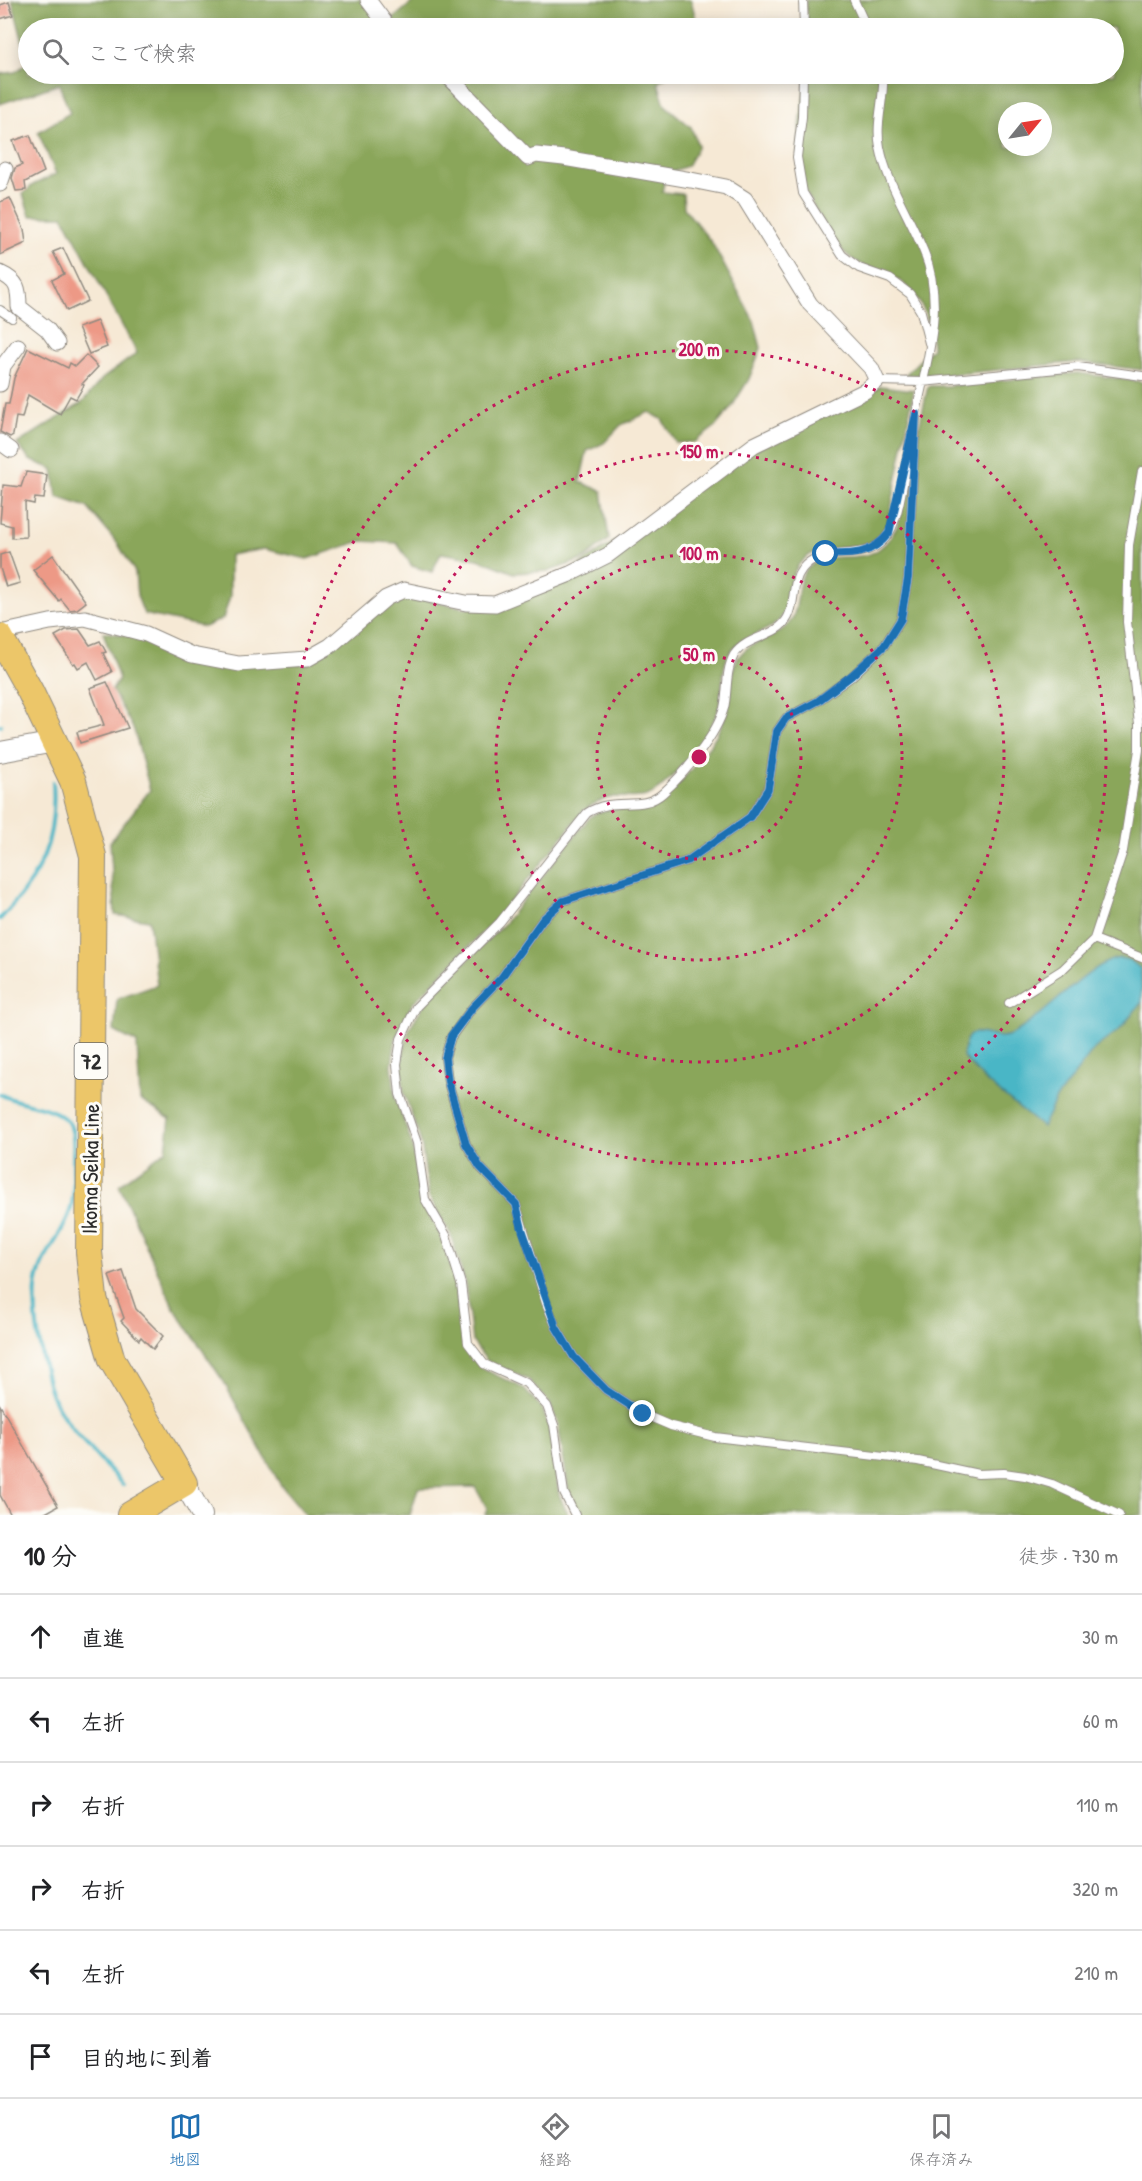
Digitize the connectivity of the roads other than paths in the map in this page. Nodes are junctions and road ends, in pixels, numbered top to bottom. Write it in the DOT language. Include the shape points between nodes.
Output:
graph roads {
  1 [pos="368,0"];
  2 [pos="803,0"];
  3 [pos="854,0"];
  4 [pos="382,18"];
  5 [pos="804,18"];
  6 [pos="862,18"];
  7 [pos="456,84"];
  8 [pos="803,84"];
  9 [pos="882,84"];
  10 [pos="5,169"];
  11 [pos="0,184"];
  12 [pos="0,273"];
  13 [pos="0,309"];
  14 [pos="12,318"];
  15 [pos="57,343"];
  16 [pos="18,346"];
  17 [pos="929,347"];
  18 [pos="1142,376"];
  19 [pos="877,381"];
  20 [pos="922,382"];
  21 [pos="0,384"];
  22 [pos="916,414"];
  23 [pos="1142,471"];
  24 [pos="0,635"];
  25 [pos="55,742"];
  26 [pos="0,752"];
  27 [pos="1094,939"];
  28 [pos="1142,958"];
  29 [pos="1009,1003"];
  30 [pos="184,1483"];
  31 [pos="130,1515"];
  32 [pos="202,1515"];
  33 [pos="575,1515"];
  34 [pos="1119,1515"];
  1 -- 4 [label="street"];
  2 -- 5 [label="lane"];
  3 -- 6 [label="lane"];
  7 -- 19 [label="street" via="528,158 564,158 691,180 726,187 745,199 810,304 871,368"];
  8 -- 17 [label="lane" via="797,157 803,193 842,255 859,268 890,279 910,294 926,323"];
  9 -- 17 [label="lane" via="879,145 925,253 935,288 935,325"];
  10 -- 11 [label="street"];
  12 -- 15 [label="street" via="19,288 19,307"];
  13 -- 14 [label="lane"];
  16 -- 21 [label="street" via="3,366"];
  17 -- 20 [label="lane"];
  18 -- 20 [label="lane" via="1078,367"];
  19 -- 20 [label="lane"];
  19 -- 24 [label="street" via="865,391 754,445 608,555 570,574 495,604 466,603 404,590 386,598 330,646 307,659 239,664 192,655 146,634 85,618"];
  20 -- 22 [label="lane"];
  22 -- 33 [label="lane" via="893,525 884,539 864,552 819,556 802,568 784,623 745,644 735,655 720,719 691,760 657,798 640,804 604,804 587,813 500,922 423,999 401,1039 398,1084 417,1143 425,1198 446,1235 461,1284 468,1343 484,1364 526,1383 547,1406 554,1425 566,1501"];
  22 -- 34 [label="lane" via="908,578 904,608 891,638 851,676 781,724 768,789 761,804 744,822 687,861 563,901 543,919 501,978 451,1036 445,1058 448,1082 472,1156 516,1204 556,1327 574,1357 606,1390 643,1414 671,1426 716,1437 1025,1476"];
  23 -- 27 [label="lane" via="1129,545 1126,622 1139,750 1123,851"];
  24 -- 25 [label="main road, Ikoma Seika Line / 72"];
  25 -- 26 [label="street"];
  25 -- 30 [label="main road, Ikoma Seika Line / 72" via="74,781 93,856 88,1252 94,1298 112,1360"];
  27 -- 28 [label="lane"];
  27 -- 29 [label="lane" via="1062,970"];
  30 -- 31 [label="main road"];
  30 -- 32 [label="street"];
}
